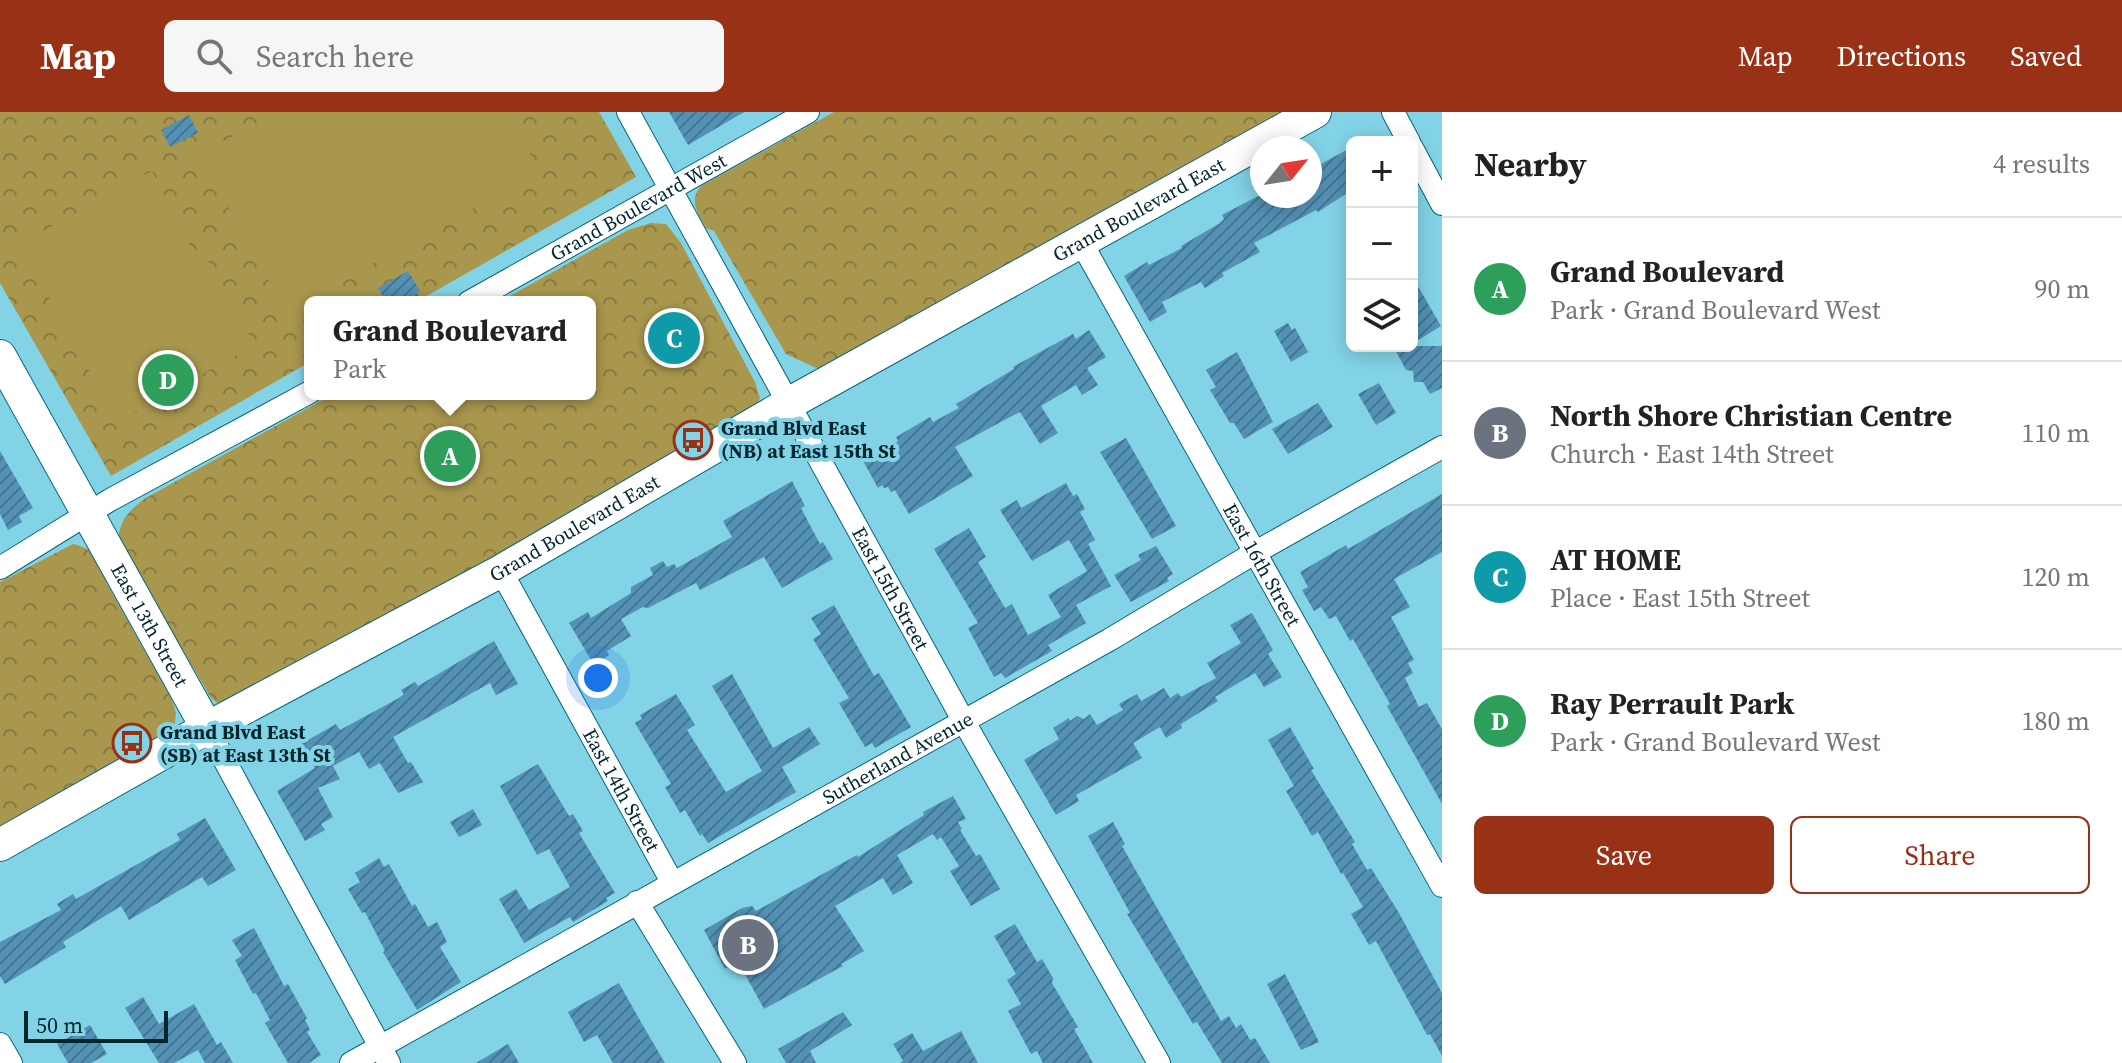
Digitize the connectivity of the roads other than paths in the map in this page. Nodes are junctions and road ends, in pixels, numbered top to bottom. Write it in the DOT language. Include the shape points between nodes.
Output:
graph roads {
  1 [pos="628,112"];
  2 [pos="808,112"];
  3 [pos="1315,112"];
  4 [pos="1393,112"];
  5 [pos="1406,136"];
  6 [pos="1418,159"];
  7 [pos="670,189"];
  8 [pos="1442,204"];
  9 [pos="1081,242"];
  10 [pos="480,296"];
  11 [pos="0,356"];
  12 [pos="304,395"];
  13 [pos="788,404"];
  14 [pos="1442,447"];
  15 [pos="88,515"];
  16 [pos="1256,552"];
  17 [pos="0,568"];
  18 [pos="501,571"];
  19 [pos="963,720"];
  20 [pos="207,728"];
  21 [pos="0,845"];
  22 [pos="672,882"];
  23 [pos="1442,886"];
  24 [pos="637,902"];
  25 [pos="0,1044"];
  26 [pos="384,1055"];
  27 [pos="11,1063"];
  28 [pos="351,1063"];
  29 [pos="735,1063"];
  30 [pos="1159,1063"];
  1 -- 7 [label="street, East 15th Street"];
  2 -- 7 [label="street, Grand Boulevard West"];
  3 -- 9 [label="main road, Grand Boulevard East"];
  4 -- 5 [label="street"];
  6 -- 8 [label="street"];
  7 -- 10 [label="street, Grand Boulevard West"];
  7 -- 13 [label="street, East 15th Street"];
  9 -- 13 [label="main road, Grand Boulevard East"];
  9 -- 16 [label="street, East 16th Street"];
  11 -- 15 [label="main road, East 13th Street"];
  12 -- 15 [label="street"];
  13 -- 18 [label="main road, Grand Boulevard East"];
  13 -- 19 [label="street, East 15th Street"];
  14 -- 16 [label="street, Sutherland Avenue"];
  15 -- 17 [label="street"];
  15 -- 20 [label="main road, East 13th Street"];
  16 -- 19 [label="street, Sutherland Avenue"];
  16 -- 23 [label="street, East 16th Street"];
  18 -- 20 [label="main road, Grand Boulevard East"];
  18 -- 22 [label="street, East 14th Street"];
  19 -- 22 [label="street, Sutherland Avenue"];
  19 -- 30 [label="street, East 15th Street"];
  20 -- 21 [label="main road, Grand Boulevard East"];
  20 -- 26 [label="street, East 13th Street"];
  22 -- 24 [label="street, Sutherland Avenue"];
  24 -- 26 [label="street, Sutherland Avenue"];
  24 -- 29 [label="street"];
  25 -- 27 [label="street"];
  26 -- 28 [label="street, Sutherland Avenue"];
}
